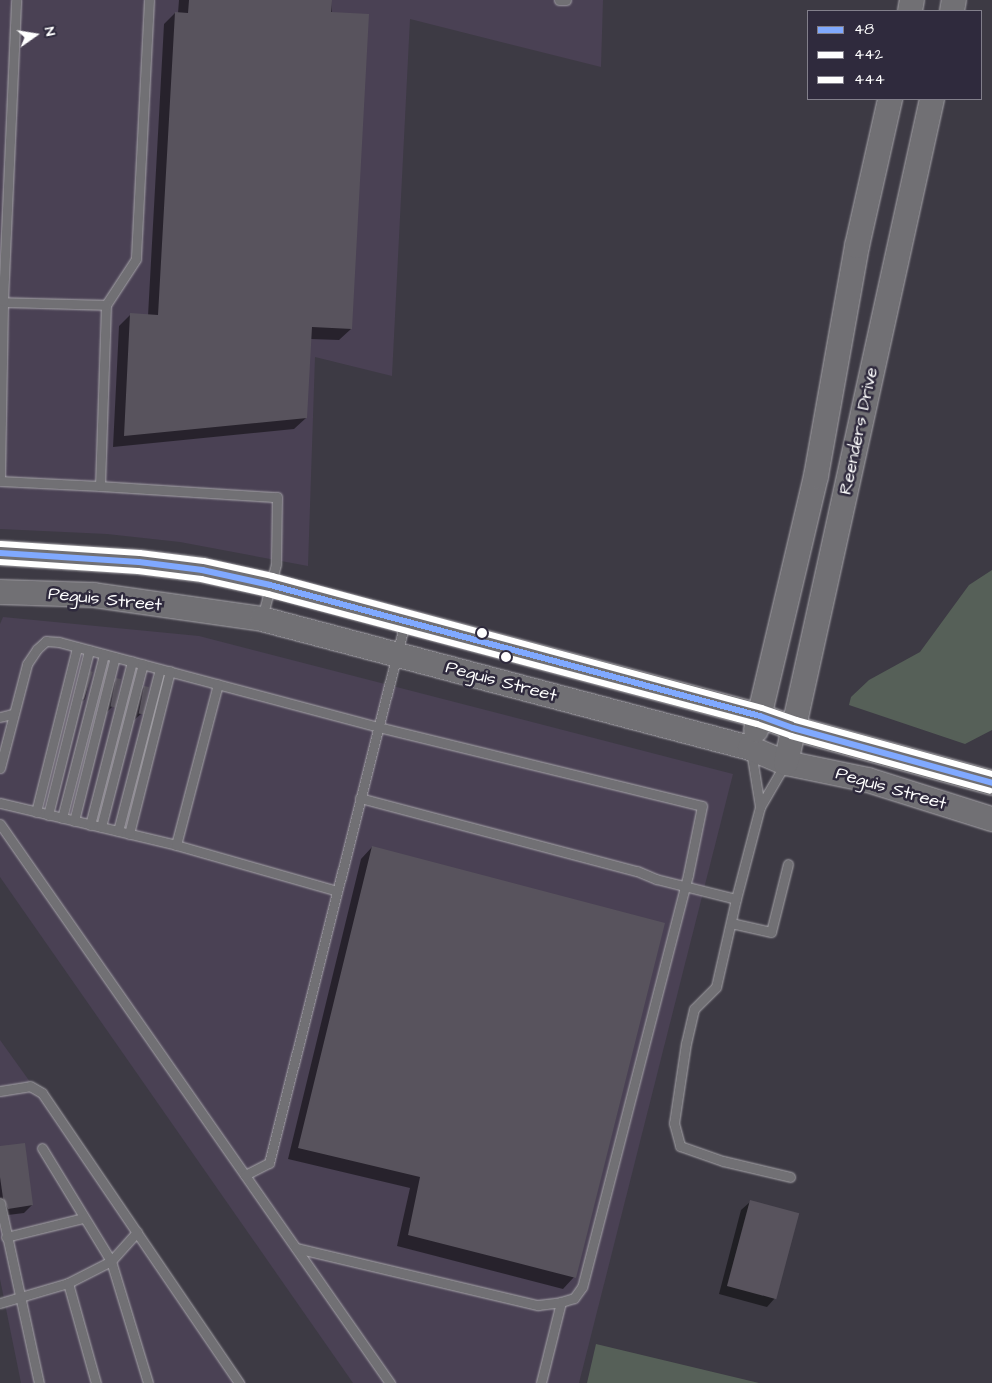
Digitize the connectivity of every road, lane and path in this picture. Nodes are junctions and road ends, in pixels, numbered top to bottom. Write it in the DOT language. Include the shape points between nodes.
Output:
graph roads {
  1 [pos="16,0"];
  2 [pos="149,0"];
  3 [pos="559,0"];
  4 [pos="566,0"];
  5 [pos="890,100"];
  6 [pos="932,100"];
  7 [pos="1,301"];
  8 [pos="106,305"];
  9 [pos="0,435"];
  10 [pos="0,456"];
  11 [pos="0,477"];
  12 [pos="0,481"];
  13 [pos="100,486"];
  14 [pos="0,553"];
  15 [pos="270,585"];
  16 [pos="0,592"];
  17 [pos="262,619"];
  18 [pos="405,621"];
  19 [pos="77,647"];
  20 [pos="89,650"];
  21 [pos="104,654"];
  22 [pos="396,654"];
  23 [pos="115,657"];
  24 [pos="132,661"];
  25 [pos="143,664"];
  26 [pos="160,669"];
  27 [pos="170,671"];
  28 [pos="218,684"];
  29 [pos="12,714"];
  30 [pos="760,716"];
  31 [pos="0,717"];
  32 [pos="378,726"];
  33 [pos="793,728"];
  34 [pos="750,748"];
  35 [pos="1,762"];
  36 [pos="786,763"];
  37 [pos="992,783"];
  38 [pos="360,798"];
  39 [pos="0,803"];
  40 [pos="760,807"];
  41 [pos="36,812"];
  42 [pos="48,814"];
  43 [pos="62,818"];
  44 [pos="992,818"];
  45 [pos="74,821"];
  46 [pos="0,824"];
  47 [pos="90,825"];
  48 [pos="101,827"];
  49 [pos="118,832"];
  50 [pos="130,834"];
  51 [pos="176,845"];
  52 [pos="788,864"];
  53 [pos="685,887"];
  54 [pos="337,891"];
  55 [pos="736,899"];
  56 [pos="731,923"];
  57 [pos="0,1091"];
  58 [pos="42,1148"];
  59 [pos="245,1175"];
  60 [pos="790,1177"];
  61 [pos="0,1203"];
  62 [pos="83,1218"];
  63 [pos="137,1232"];
  64 [pos="6,1237"];
  65 [pos="296,1248"];
  66 [pos="111,1261"];
  67 [pos="68,1283"];
  68 [pos="20,1296"];
  69 [pos="561,1302"];
  70 [pos="0,1303"];
  71 [pos="39,1383"];
  72 [pos="96,1383"];
  73 [pos="148,1383"];
  74 [pos="239,1383"];
  75 [pos="390,1383"];
  76 [pos="541,1383"];
  1 -- 7 [label="lane"];
  2 -- 8 [label="lane" via="136,259"];
  3 -- 4 [label="lane"];
  5 -- 30 [label="street, Reenders Drive" via="857,246 816,476"];
  6 -- 33 [label="street, Reenders Drive"];
  7 -- 8 [label="lane"];
  7 -- 9 [label="lane"];
  8 -- 13 [label="lane"];
  9 -- 10 [label="lane"];
  10 -- 11 [label="lane"];
  12 -- 13 [label="lane"];
  13 -- 15 [label="lane" via="276,497 276,564"];
  14 -- 15 [label="street, Peguis Street" via="139,562 202,570"];
  15 -- 17 [label="lane"];
  15 -- 18 [label="street, Peguis Street"];
  16 -- 17 [label="street, Peguis Street" via="94,595"];
  17 -- 22 [label="street, Peguis Street"];
  18 -- 22 [label="lane"];
  18 -- 30 [label="street, Peguis Street"];
  19 -- 20 [label="lane"];
  19 -- 29 [label="lane" via="46,641 37,649 27,664"];
  19 -- 41 [label="lane"];
  20 -- 21 [label="lane"];
  20 -- 42 [label="lane"];
  21 -- 23 [label="lane"];
  21 -- 43 [label="lane"];
  22 -- 32 [label="lane"];
  22 -- 34 [label="street, Peguis Street"];
  23 -- 24 [label="lane"];
  23 -- 45 [label="lane"];
  24 -- 25 [label="lane"];
  24 -- 47 [label="lane"];
  25 -- 26 [label="lane"];
  25 -- 48 [label="lane"];
  26 -- 27 [label="lane"];
  26 -- 49 [label="lane"];
  27 -- 28 [label="lane"];
  27 -- 50 [label="lane"];
  28 -- 32 [label="lane"];
  28 -- 51 [label="lane"];
  29 -- 31 [label="lane"];
  29 -- 35 [label="lane"];
  30 -- 33 [label="street, Peguis Street"];
  30 -- 34 [label="street, Reenders Drive"];
  32 -- 38 [label="lane"];
  32 -- 53 [label="lane" via="702,806"];
  33 -- 36 [label="street, Reenders Drive"];
  33 -- 37 [label="street, Peguis Street"];
  34 -- 36 [label="street, Peguis Street"];
  34 -- 40 [label="lane"];
  36 -- 40 [label="lane"];
  36 -- 44 [label="street, Peguis Street" via="868,780"];
  38 -- 53 [label="lane" via="637,871 656,880"];
  38 -- 54 [label="lane"];
  39 -- 41 [label="lane"];
  40 -- 55 [label="lane"];
  41 -- 42 [label="lane"];
  42 -- 43 [label="lane"];
  43 -- 45 [label="lane"];
  45 -- 47 [label="lane"];
  46 -- 59 [label="lane"];
  47 -- 48 [label="lane"];
  48 -- 49 [label="lane"];
  49 -- 50 [label="lane"];
  50 -- 51 [label="lane"];
  51 -- 54 [label="lane"];
  52 -- 56 [label="lane" via="771,932"];
  53 -- 55 [label="lane"];
  53 -- 69 [label="lane" via="582,1287 574,1298"];
  54 -- 59 [label="lane" via="269,1163"];
  55 -- 56 [label="lane"];
  56 -- 60 [label="lane" via="716,987 694,1009 674,1123 680,1146 723,1161"];
  57 -- 63 [label="lane" via="30,1086 42,1093"];
  58 -- 62 [label="lane"];
  59 -- 65 [label="lane"];
  61 -- 64 [label="lane"];
  62 -- 64 [label="lane"];
  62 -- 66 [label="lane"];
  63 -- 66 [label="lane"];
  63 -- 74 [label="lane"];
  64 -- 68 [label="lane"];
  65 -- 69 [label="lane" via="538,1306"];
  65 -- 75 [label="lane"];
  66 -- 67 [label="lane"];
  66 -- 73 [label="lane"];
  67 -- 68 [label="lane"];
  67 -- 72 [label="lane"];
  68 -- 70 [label="lane"];
  68 -- 71 [label="lane"];
  69 -- 76 [label="lane"];
}
